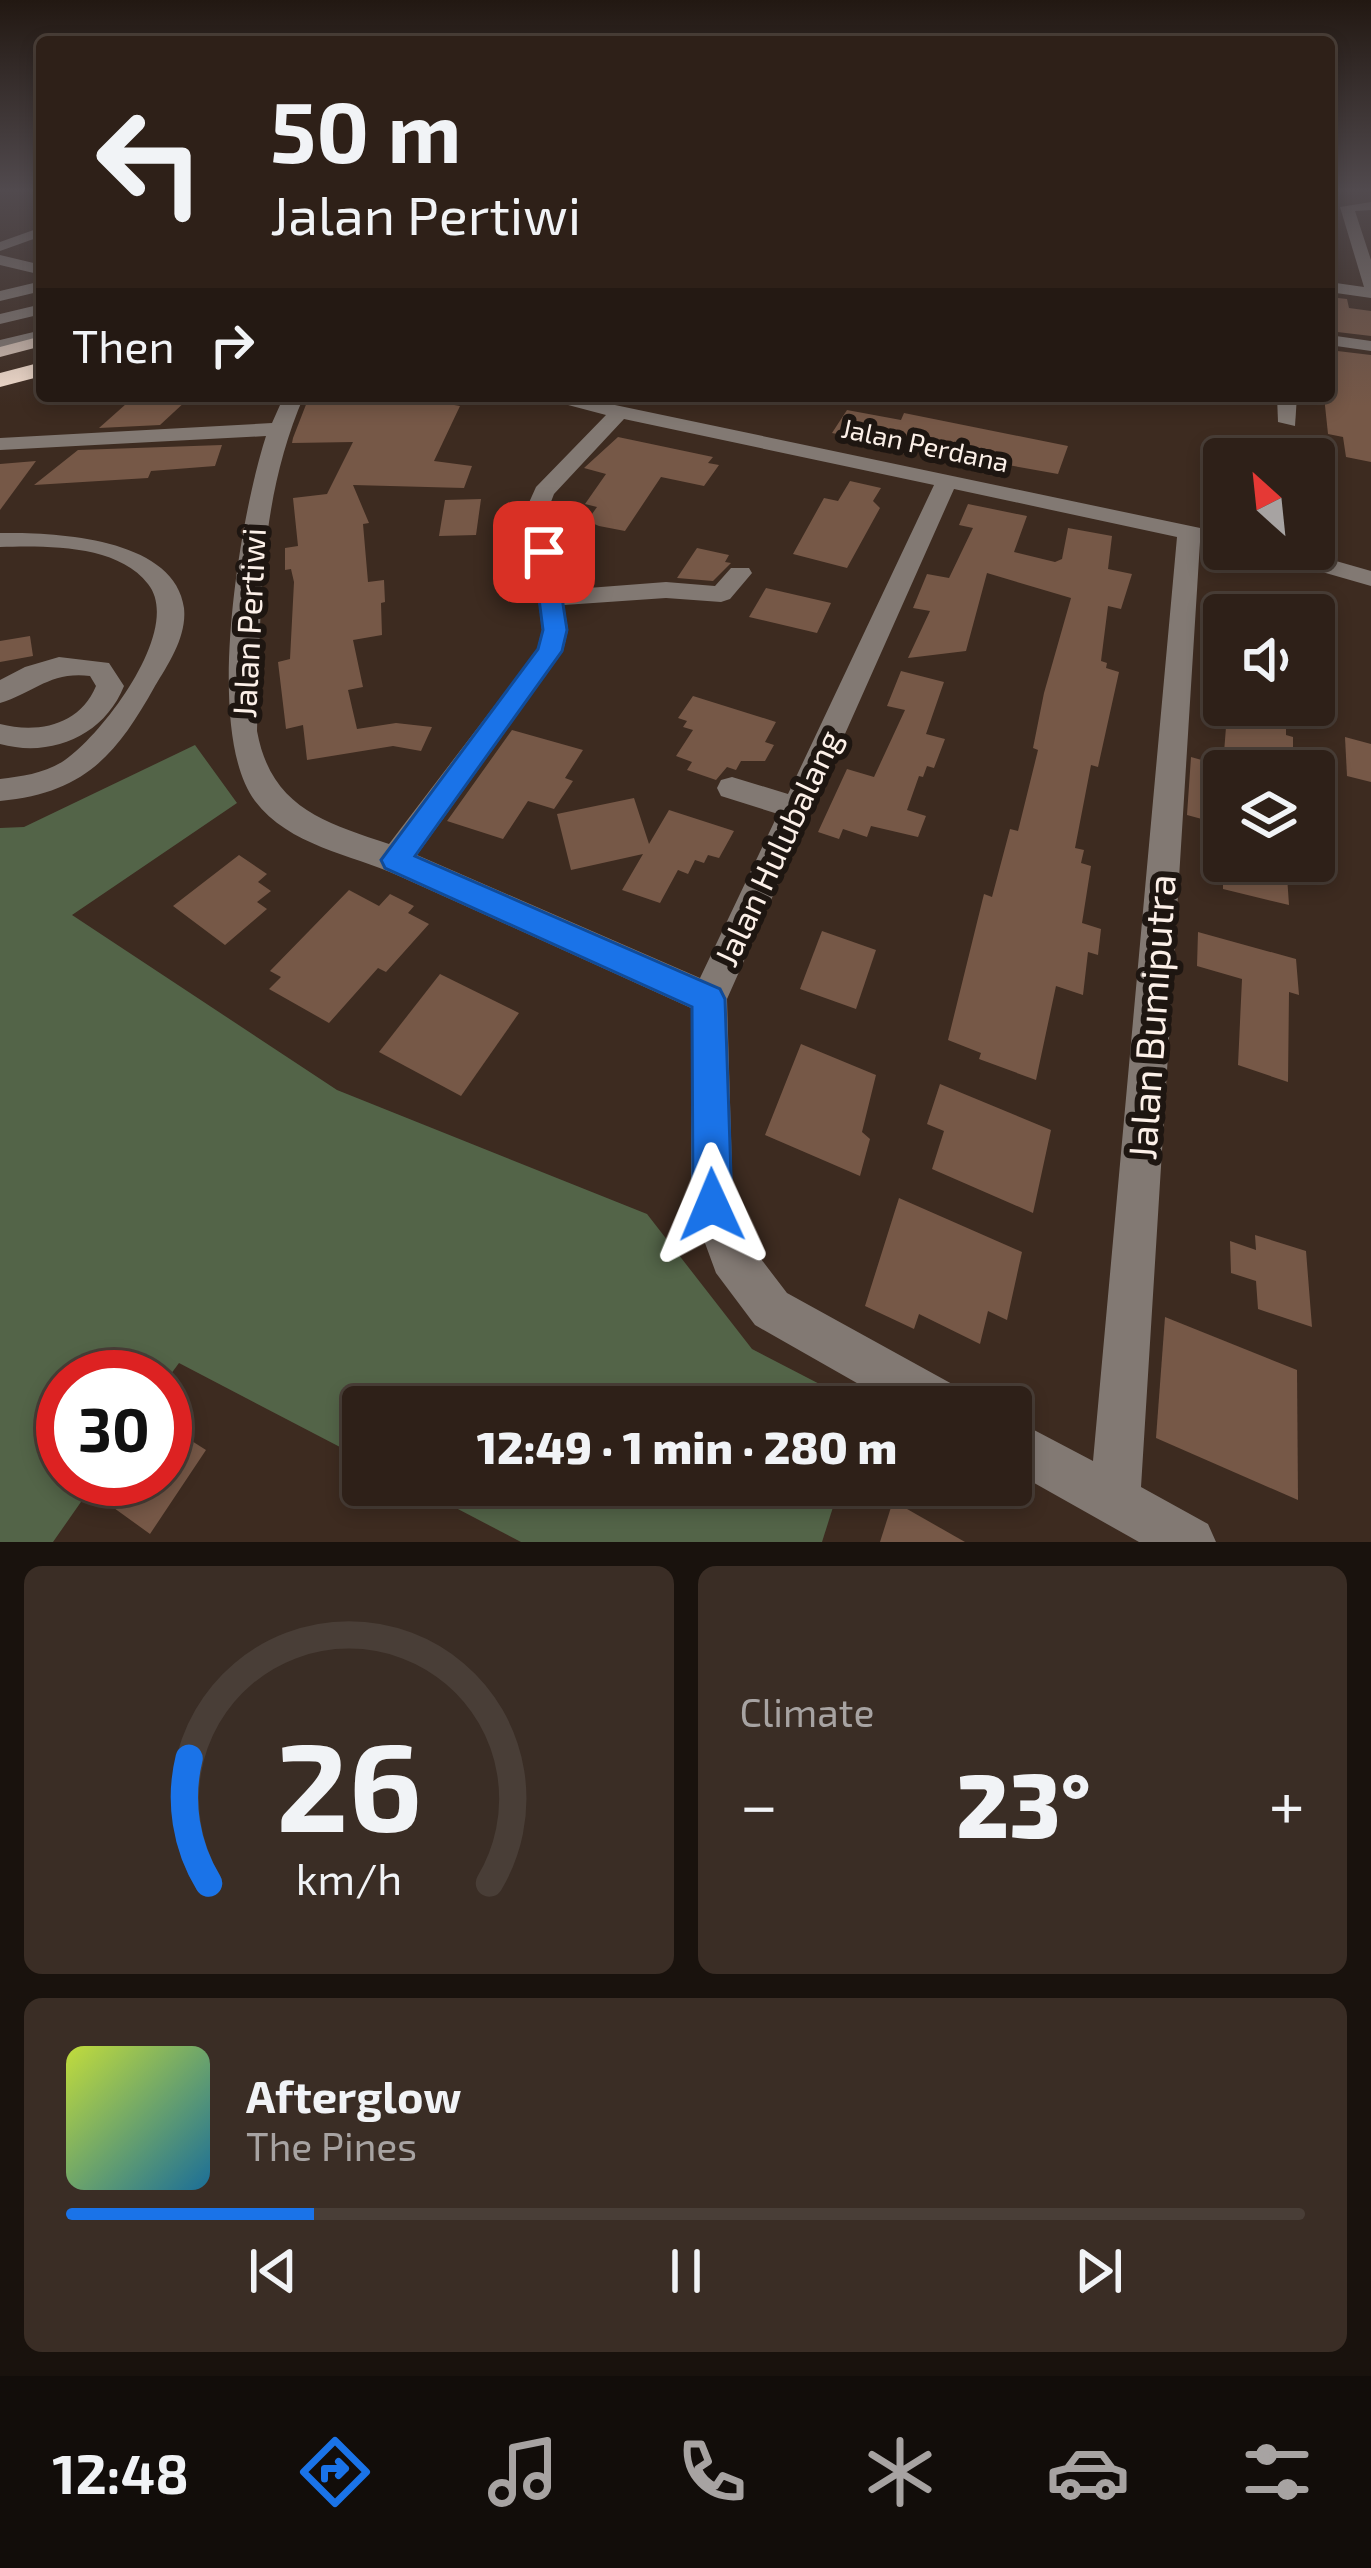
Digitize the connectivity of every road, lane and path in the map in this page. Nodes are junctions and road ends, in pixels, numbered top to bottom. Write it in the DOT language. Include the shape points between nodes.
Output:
graph roads {
  1 [pos="36,287"];
  2 [pos="1335,287"];
  3 [pos="1371,289"];
  4 [pos="0,296"];
  5 [pos="1335,304"];
  6 [pos="1371,308"];
  7 [pos="36,310"];
  8 [pos="0,319"];
  9 [pos="1335,325"];
  10 [pos="1371,330"];
  11 [pos="36,339"];
  12 [pos="1335,341"];
  13 [pos="1371,346"];
  14 [pos="0,348"];
  15 [pos="36,354"];
  16 [pos="0,363"];
  17 [pos="36,371"];
  18 [pos="0,380"];
  19 [pos="291,402"];
  20 [pos="569,402"];
  21 [pos="1287,402"];
  22 [pos="618,414"];
  23 [pos="1288,422"];
  24 [pos="276,429"];
  25 [pos="0,444"];
  26 [pos="947,481"];
  27 [pos="1203,535"];
  28 [pos="0,540"];
  29 [pos="1335,569"];
  30 [pos="1204,570"];
  31 [pos="740,573"];
  32 [pos="1371,579"];
  33 [pos="550,598"];
  34 [pos="0,694"];
  35 [pos="86,721"];
  36 [pos="116,732"];
  37 [pos="0,734"];
  38 [pos="732,788"];
  39 [pos="0,790"];
  40 [pos="797,808"];
  41 [pos="395,860"];
  42 [pos="709,999"];
  43 [pos="908,1386"];
  44 [pos="1032,1456"];
  45 [pos="1115,1502"];
  46 [pos="1190,1542"];
  1 -- 4 [label="street"];
  2 -- 3 [label="street"];
  5 -- 6 [label="street"];
  7 -- 8 [label="street"];
  9 -- 10 [label="street"];
  11 -- 14 [label="main road"];
  12 -- 13 [label="street"];
  15 -- 16 [label="highway"];
  17 -- 18 [label="highway"];
  19 -- 24 [label="street, Jalan Pertiwi"];
  20 -- 22 [label="street, Jalan Perdana"];
  21 -- 23 [label="street"];
  22 -- 26 [label="street, Jalan Perdana"];
  22 -- 33 [label="street" via="541,498"];
  24 -- 25 [label="street"];
  24 -- 41 [label="street, Jalan Pertiwi" via="251,530 247,762 278,806"];
  26 -- 27 [label="street, Jalan Perdana"];
  26 -- 40 [label="street, Jalan Hulubalang"];
  28 -- 36 [label="street" via="98,547 134,558 156,577 170,605 168,638"];
  29 -- 32 [label="street"];
  30 -- 45 [label="street, Jalan Bumiputra"];
  31 -- 33 [label="street" via="721,594"];
  33 -- 41 [label="street" via="550,651"];
  34 -- 35 [label="street" via="33,673 99,669 108,698"];
  35 -- 36 [label="street"];
  35 -- 37 [label="street" via="44,738"];
  36 -- 39 [label="street" via="88,762"];
  38 -- 40 [label="street"];
  40 -- 42 [label="street, Jalan Hulubalang"];
  41 -- 42 [label="street, Jalan Pertiwi"];
  42 -- 43 [label="street, Jalan Hulubalang" via="712,1205 732,1257 771,1309"];
  44 -- 45 [label="street"];
  45 -- 46 [label="street"];
}
